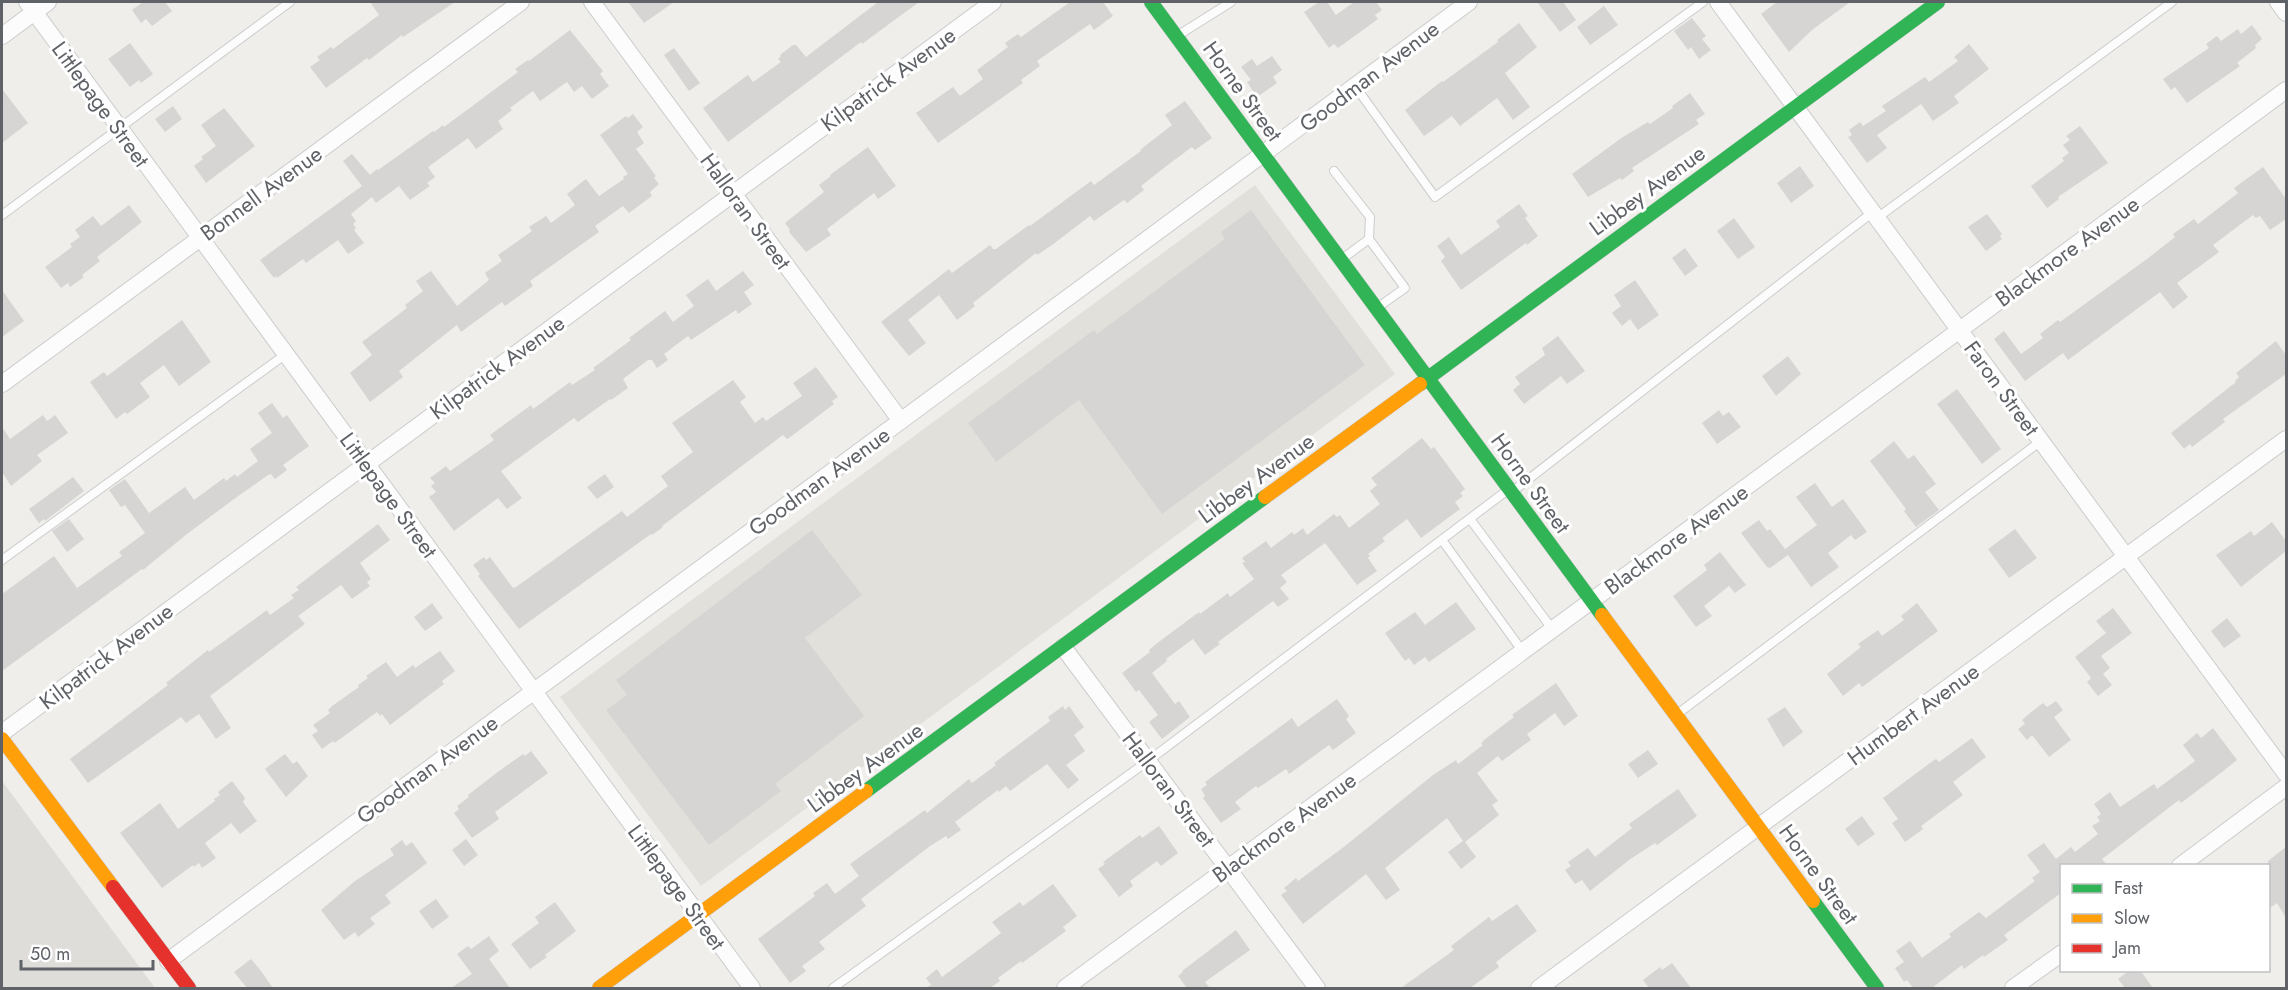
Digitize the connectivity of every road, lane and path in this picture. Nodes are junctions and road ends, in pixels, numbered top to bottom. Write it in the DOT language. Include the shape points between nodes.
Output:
graph roads {
  1 [pos="48,2"];
  2 [pos="290,2"];
  3 [pos="522,2"];
  4 [pos="592,2"];
  5 [pos="993,2"];
  6 [pos="1150,2"];
  7 [pos="1231,2"];
  8 [pos="1469,2"];
  9 [pos="1703,2"];
  10 [pos="1718,2"];
  11 [pos="1938,2"];
  12 [pos="2172,2"];
  13 [pos="2278,2"];
  14 [pos="30,7"];
  15 [pos="2286,13"];
  16 [pos="2,36"];
  17 [pos="1176,36"];
  18 [pos="1355,86"];
  19 [pos="2286,90"];
  20 [pos="1796,107"];
  21 [pos="118,129"];
  22 [pos="1263,154"];
  23 [pos="1334,171"];
  24 [pos="733,193"];
  25 [pos="2,215"];
  26 [pos="1875,215"];
  27 [pos="200,238"];
  28 [pos="1369,239"];
  29 [pos="1341,260"];
  30 [pos="1377,309"];
  31 [pos="1960,330"];
  32 [pos="286,354"];
  33 [pos="1428,378"];
  34 [pos="2,384"];
  35 [pos="901,421"];
  36 [pos="2286,439"];
  37 [pos="2041,441"];
  38 [pos="366,463"];
  39 [pos="1511,491"];
  40 [pos="1470,519"];
  41 [pos="1442,540"];
  42 [pos="2126,557"];
  43 [pos="2,560"];
  44 [pos="1592,601"];
  45 [pos="1553,630"];
  46 [pos="1063,647"];
  47 [pos="1523,652"];
  48 [pos="534,691"];
  49 [pos="1676,715"];
  50 [pos="2,733"];
  51 [pos="2,740"];
  52 [pos="1148,761"];
  53 [pos="2286,774"];
  54 [pos="2286,787"];
  55 [pos="1758,827"];
  56 [pos="2183,864"];
  57 [pos="1228,869"];
  58 [pos="699,916"];
  59 [pos="2060,954"];
  60 [pos="168,961"];
  61 [pos="189,988"];
  62 [pos="599,988"];
  63 [pos="752,988"];
  64 [pos="833,988"];
  65 [pos="1065,988"];
  66 [pos="1317,988"];
  67 [pos="1539,988"];
  68 [pos="1877,988"];
  69 [pos="2013,988"];
  1 -- 14 [label="street"];
  2 -- 21 [label="lane"];
  3 -- 27 [label="street, Bonnell Avenue"];
  4 -- 24 [label="street, Halloran Street"];
  5 -- 24 [label="street, Kilpatrick Avenue"];
  6 -- 17 [label="street, Horne Street"];
  7 -- 17 [label="lane"];
  8 -- 18 [label="street, Goodman Avenue"];
  9 -- 18 [label="lane" via="1435,196"];
  10 -- 20 [label="street, Faron Street"];
  11 -- 20 [label="street, Libbey Avenue"];
  12 -- 26 [label="lane"];
  13 -- 15 [label="street"];
  14 -- 16 [label="street"];
  14 -- 21 [label="street, Littlepage Street"];
  17 -- 22 [label="street, Horne Street"];
  18 -- 22 [label="street, Goodman Avenue"];
  19 -- 31 [label="street, Blackmore Avenue"];
  20 -- 26 [label="street, Faron Street"];
  20 -- 33 [label="street, Libbey Avenue"];
  21 -- 25 [label="lane"];
  21 -- 27 [label="street, Littlepage Street"];
  22 -- 29 [label="street, Horne Street"];
  22 -- 35 [label="street, Goodman Avenue"];
  23 -- 28 [label="lane" via="1370,217"];
  24 -- 35 [label="street, Halloran Street"];
  24 -- 38 [label="street, Kilpatrick Avenue"];
  26 -- 31 [label="street, Faron Street"];
  26 -- 39 [label="lane"];
  27 -- 32 [label="street, Littlepage Street"];
  27 -- 34 [label="street, Bonnell Avenue"];
  28 -- 29 [label="lane"];
  28 -- 30 [label="lane" via="1405,288"];
  29 -- 30 [label="street, Horne Street"];
  30 -- 33 [label="street, Horne Street"];
  31 -- 37 [label="street, Faron Street"];
  31 -- 44 [label="street, Blackmore Avenue"];
  32 -- 38 [label="street, Littlepage Street"];
  32 -- 43 [label="lane"];
  33 -- 39 [label="street, Horne Street"];
  33 -- 46 [label="street, Libbey Avenue"];
  35 -- 48 [label="street, Goodman Avenue"];
  36 -- 42 [label="street, Humbert Avenue"];
  37 -- 42 [label="street, Faron Street"];
  37 -- 49 [label="lane"];
  38 -- 48 [label="street, Littlepage Street"];
  38 -- 50 [label="street, Kilpatrick Avenue"];
  39 -- 40 [label="lane"];
  39 -- 44 [label="street, Horne Street"];
  40 -- 41 [label="lane"];
  40 -- 45 [label="lane"];
  41 -- 47 [label="lane"];
  41 -- 52 [label="lane"];
  42 -- 53 [label="street, Faron Street"];
  42 -- 55 [label="street, Humbert Avenue"];
  44 -- 45 [label="street, Blackmore Avenue"];
  44 -- 49 [label="street, Horne Street"];
  45 -- 47 [label="street, Blackmore Avenue"];
  46 -- 52 [label="street, Halloran Street"];
  46 -- 58 [label="street, Libbey Avenue"];
  47 -- 57 [label="street, Blackmore Avenue"];
  48 -- 58 [label="street, Littlepage Street"];
  48 -- 60 [label="street, Goodman Avenue"];
  49 -- 55 [label="street, Horne Street"];
  51 -- 60 [label="street"];
  52 -- 57 [label="street, Halloran Street"];
  52 -- 64 [label="lane"];
  54 -- 56 [label="street"];
  55 -- 67 [label="street, Humbert Avenue"];
  55 -- 68 [label="street, Horne Street"];
  57 -- 65 [label="street, Blackmore Avenue"];
  57 -- 66 [label="street, Halloran Street"];
  58 -- 62 [label="street, Libbey Avenue"];
  58 -- 63 [label="street, Littlepage Street"];
  59 -- 69 [label="street"];
  60 -- 61 [label="street"];
}
